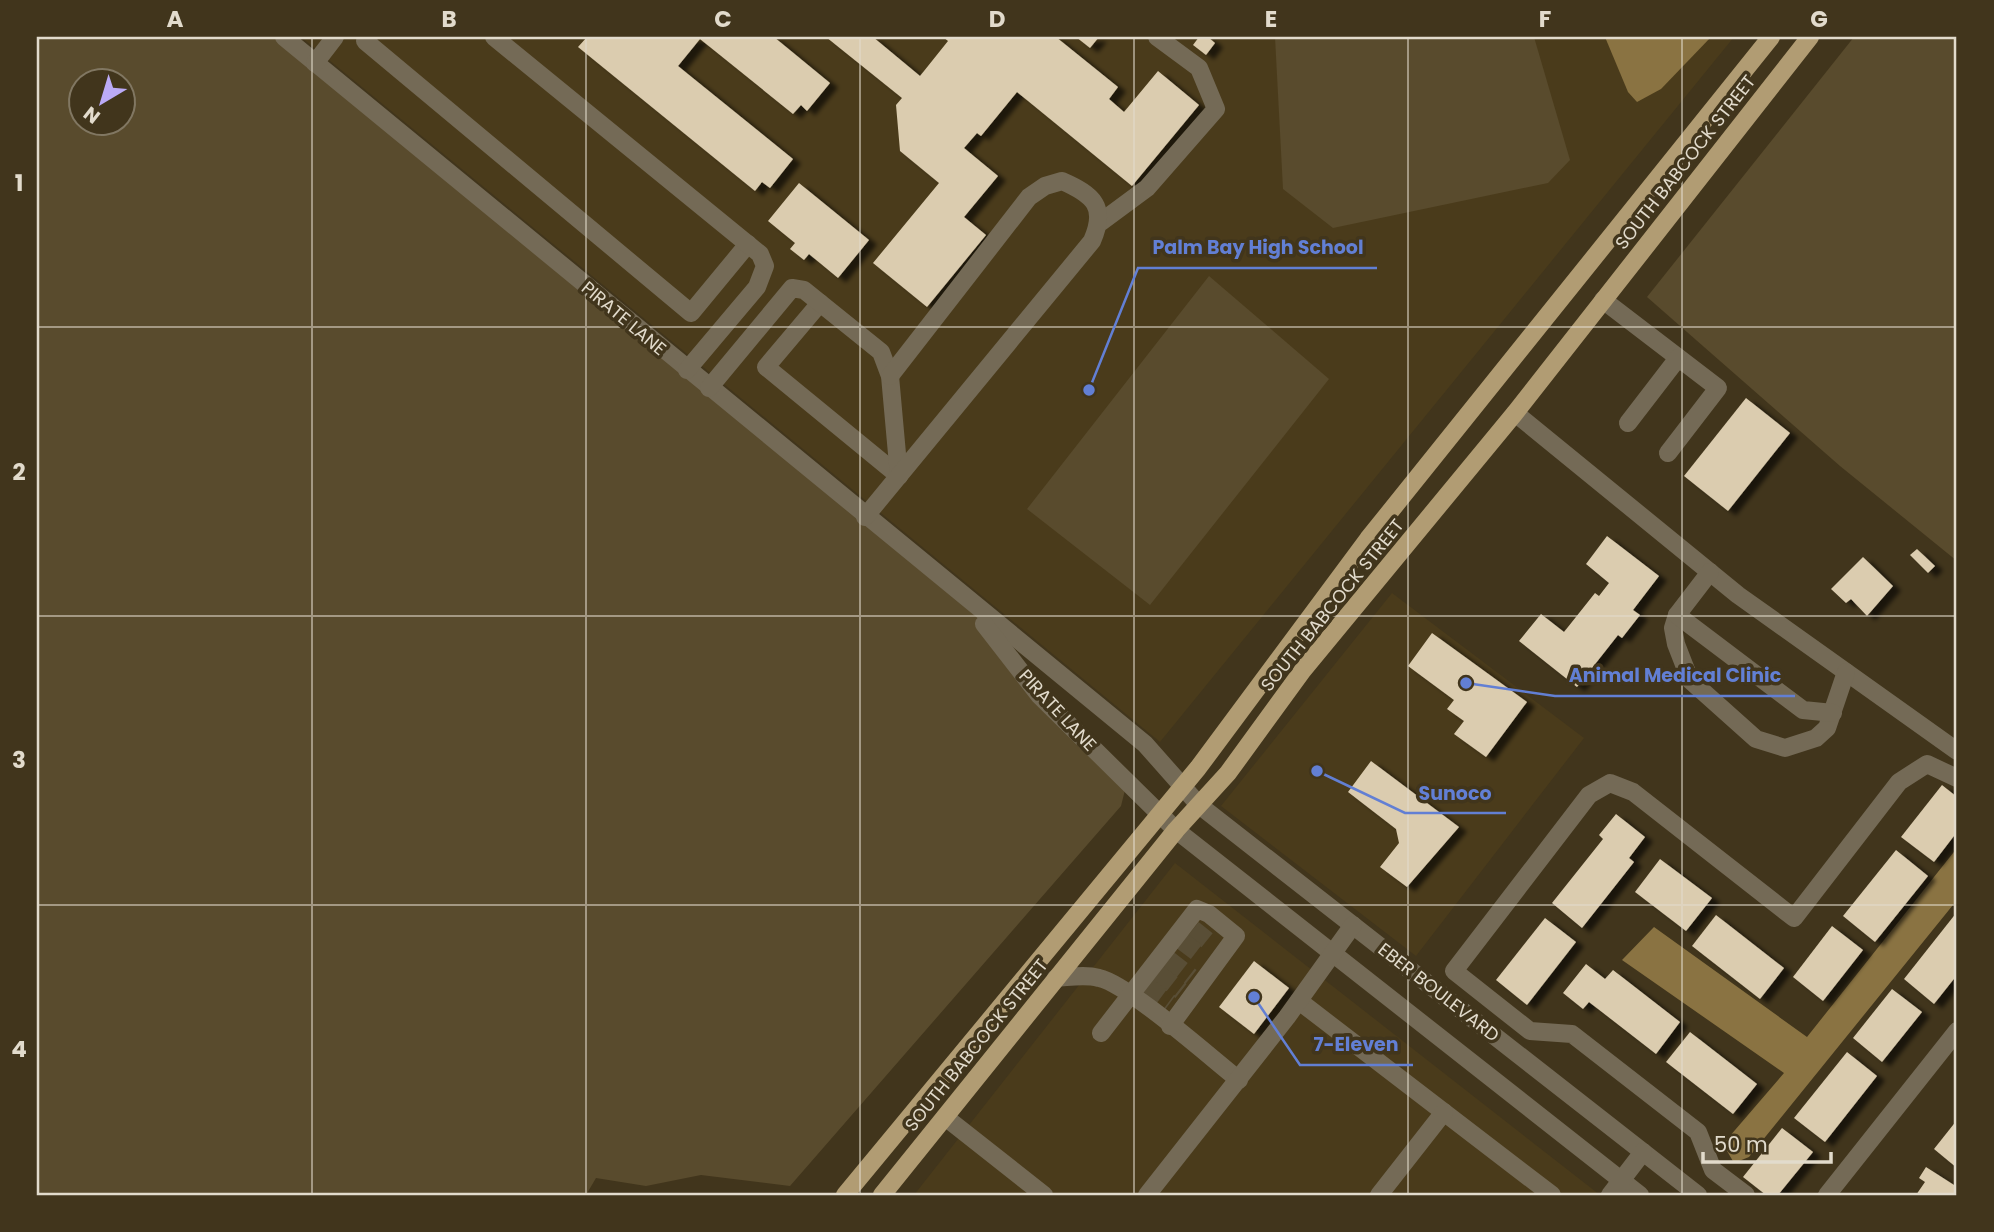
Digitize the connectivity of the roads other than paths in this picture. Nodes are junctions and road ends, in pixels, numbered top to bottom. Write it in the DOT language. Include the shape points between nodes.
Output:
graph roads {
  1 [pos="284,37"];
  2 [pos="335,37"];
  3 [pos="369,37"];
  4 [pos="494,37"];
  5 [pos="1157,37"];
  6 [pos="1771,37"];
  7 [pos="1810,37"];
  8 [pos="315,63"];
  9 [pos="1101,222"];
  10 [pos="748,244"];
  11 [pos="1603,300"];
  12 [pos="820,303"];
  13 [pos="1678,358"];
  14 [pos="687,370"];
  15 [pos="890,376"];
  16 [pos="709,388"];
  17 [pos="1515,413"];
  18 [pos="1628,423"];
  19 [pos="1668,453"];
  20 [pos="899,477"];
  21 [pos="865,517"];
  22 [pos="1710,572"];
  23 [pos="965,599"];
  24 [pos="1677,615"];
  25 [pos="1846,672"];
  26 [pos="1833,713"];
  27 [pos="1957,751"];
  28 [pos="1957,778"];
  29 [pos="1183,786"];
  30 [pos="1199,805"];
  31 [pos="1159,812"];
  32 [pos="1176,830"];
  33 [pos="1353,925"];
  34 [pos="1333,954"];
  35 [pos="1454,971"];
  36 [pos="1151,973"];
  37 [pos="1056,978"];
  38 [pos="1438,992"];
  39 [pos="1183,999"];
  40 [pos="1299,1001"];
  41 [pos="1957,1031"];
  42 [pos="1101,1033"];
  43 [pos="1238,1080"];
  44 [pos="1444,1112"];
  45 [pos="945,1117"];
  46 [pos="1643,1152"];
  47 [pos="1622,1181"];
  48 [pos="845,1195"];
  49 [pos="882,1195"];
  50 [pos="1044,1195"];
  51 [pos="1147,1195"];
  52 [pos="1378,1195"];
  53 [pos="1552,1195"];
  54 [pos="1609,1195"];
  55 [pos="1640,1195"];
  56 [pos="1698,1195"];
  57 [pos="1746,1195"];
  58 [pos="1827,1195"];
  1 -- 8 [label="street, PIRATE LANE"];
  2 -- 8 [label="street"];
  3 -- 10 [label="street" via="365,41 691,313"];
  4 -- 10 [label="street"];
  5 -- 9 [label="street" via="1199,68 1216,109 1147,188"];
  6 -- 29 [label="main road, SOUTH BABCOCK STREET" via="1368,539"];
  7 -- 11 [label="main road, SOUTH BABCOCK STREET"];
  8 -- 14 [label="street, PIRATE LANE"];
  9 -- 15 [label="street" via="1096,204 1082,190 1062,181 1029,197"];
  9 -- 20 [label="street" via="1092,241"];
  10 -- 14 [label="street" via="760,254 764,276"];
  11 -- 13 [label="street"];
  11 -- 17 [label="main road, SOUTH BABCOCK STREET"];
  12 -- 15 [label="street" via="881,352"];
  12 -- 16 [label="street" via="804,290 792,288"];
  12 -- 20 [label="street" via="766,367"];
  13 -- 18 [label="street"];
  13 -- 19 [label="street" via="1718,388"];
  14 -- 16 [label="street, PIRATE LANE"];
  15 -- 20 [label="street"];
  16 -- 21 [label="street, PIRATE LANE"];
  17 -- 22 [label="street"];
  17 -- 30 [label="main road, SOUTH BABCOCK STREET" via="1303,670 1228,774"];
  20 -- 21 [label="street"];
  21 -- 23 [label="street, PIRATE LANE"];
  22 -- 24 [label="street"];
  22 -- 25 [label="street"];
  23 -- 29 [label="street, PIRATE LANE" via="1145,744"];
  23 -- 31 [label="street, PIRATE LANE" via="1039,695"];
  24 -- 26 [label="street" via="1803,710"];
  24 -- 26 [label="street" via="1673,628 1690,680 1756,739 1785,748 1816,738"];
  25 -- 26 [label="street"];
  25 -- 27 [label="street"];
  28 -- 35 [label="street" via="1927,764 1899,782 1794,918 1633,792 1610,783 1589,795"];
  29 -- 30 [label="street, EBER BOULEVARD"];
  29 -- 31 [label="main road, SOUTH BABCOCK STREET"];
  30 -- 32 [label="main road, SOUTH BABCOCK STREET"];
  30 -- 33 [label="street, EBER BOULEVARD"];
  31 -- 32 [label="street, EBER BOULEVARD"];
  31 -- 48 [label="main road, SOUTH BABCOCK STREET"];
  32 -- 34 [label="street, EBER BOULEVARD"];
  32 -- 37 [label="main road, SOUTH BABCOCK STREET"];
  33 -- 34 [label="street"];
  33 -- 38 [label="street, EBER BOULEVARD"];
  34 -- 40 [label="street"];
  34 -- 47 [label="street, EBER BOULEVARD"];
  35 -- 38 [label="street"];
  35 -- 57 [label="street" via="1530,1031 1572,1034 1698,1132 1713,1170"];
  36 -- 37 [label="street"];
  36 -- 39 [label="street"];
  36 -- 39 [label="street" via="1198,909 1237,936 1214,956"];
  36 -- 42 [label="street"];
  37 -- 45 [label="main road, SOUTH BABCOCK STREET"];
  38 -- 46 [label="street, EBER BOULEVARD"];
  39 -- 43 [label="street"];
  40 -- 43 [label="street"];
  40 -- 44 [label="street"];
  41 -- 58 [label="street"];
  43 -- 51 [label="street"];
  44 -- 52 [label="street"];
  44 -- 53 [label="street"];
  45 -- 49 [label="main road, SOUTH BABCOCK STREET"];
  45 -- 50 [label="street"];
  46 -- 47 [label="street"];
  46 -- 56 [label="street, EBER BOULEVARD"];
  47 -- 54 [label="street"];
  47 -- 55 [label="street, EBER BOULEVARD"];
}
